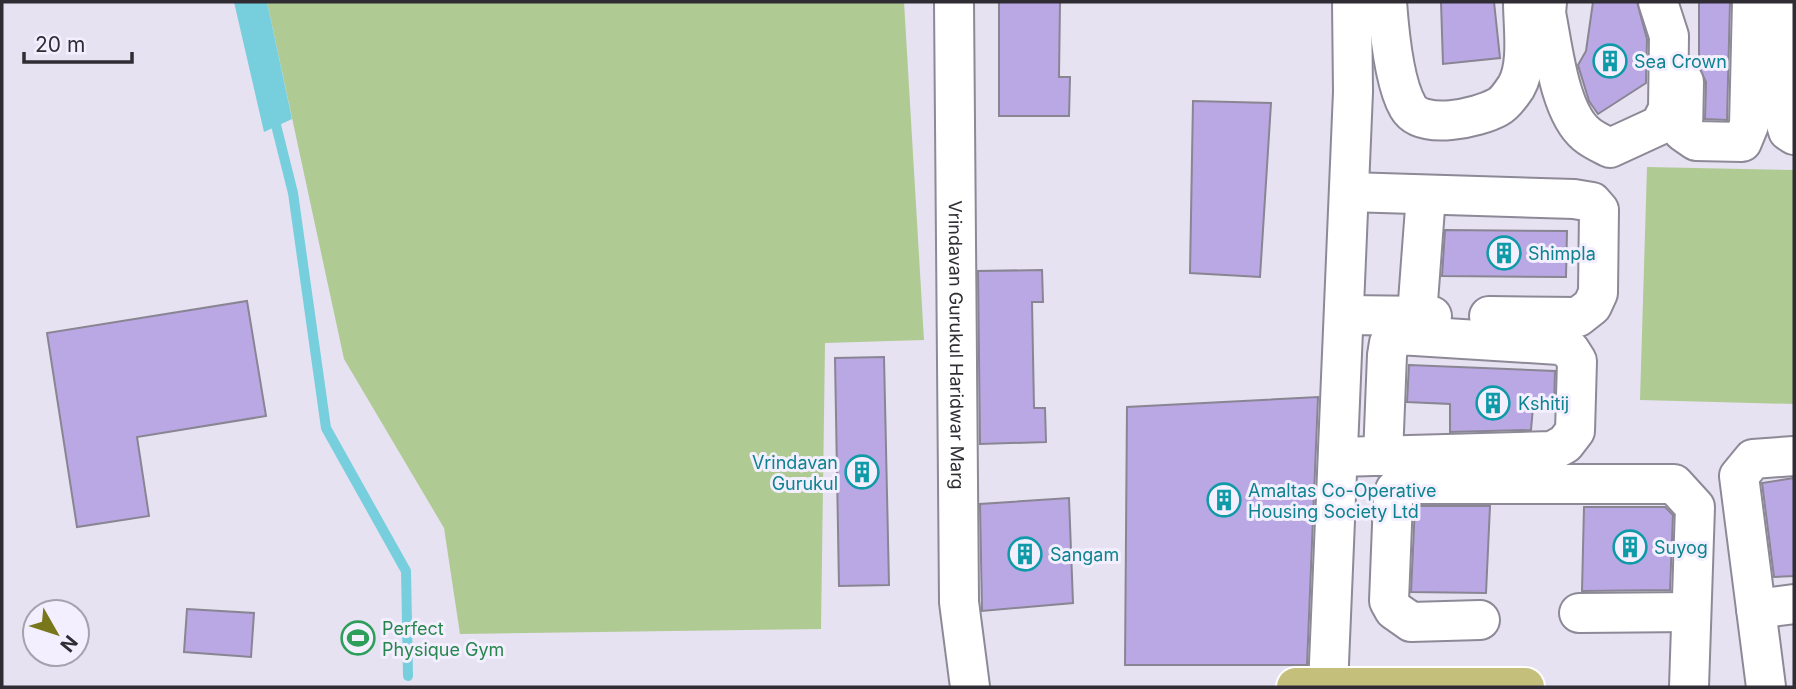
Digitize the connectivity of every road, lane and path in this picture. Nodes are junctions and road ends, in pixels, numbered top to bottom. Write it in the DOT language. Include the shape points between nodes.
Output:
graph roads {
  1 [pos="954,2"];
  2 [pos="1352,2"];
  3 [pos="1387,2"];
  4 [pos="1523,2"];
  5 [pos="1547,2"];
  6 [pos="1658,2"];
  7 [pos="1686,2"];
  8 [pos="1752,2"];
  9 [pos="1784,2"];
  10 [pos="1390,47"];
  11 [pos="1352,49"];
  12 [pos="1794,135"];
  13 [pos="1349,192"];
  14 [pos="1426,195"];
  15 [pos="1344,314"];
  16 [pos="1417,315"];
  17 [pos="1383,456"];
  18 [pos="1794,456"];
  19 [pos="1338,457"];
  20 [pos="1794,604"];
  21 [pos="1756,609"];
  22 [pos="1691,611"];
  23 [pos="1579,613"];
  24 [pos="1480,620"];
  25 [pos="970,687"];
  26 [pos="1317,687"];
  27 [pos="1525,687"];
  28 [pos="1689,687"];
  29 [pos="1766,687"];
  1 -- 25 [label="street, Vrindavan Gurukul Haridwar Marg" via="959,602"];
  2 -- 11 [label="street"];
  3 -- 10 [label="street"];
  4 -- 10 [label="street" via="1522,64 1517,85 1500,107 1440,122 1420,118 1408,108"];
  5 -- 6 [label="street" via="1559,75 1573,118 1586,134 1610,148 1660,125 1668,109 1669,36"];
  7 -- 8 [label="street" via="1683,132 1696,141 1742,142 1749,125"];
  9 -- 12 [label="street" via="1784,121"];
  10 -- 11 [label="street"];
  11 -- 13 [label="street"];
  13 -- 14 [label="street"];
  13 -- 15 [label="street"];
  14 -- 16 [label="street"];
  14 -- 16 [label="street" via="1592,202 1599,210 1598,293 1592,306 1578,317"];
  15 -- 16 [label="street"];
  15 -- 19 [label="street"];
  17 -- 17 [label="street" via="1552,451 1575,431 1577,361 1570,350 1559,345 1399,335 1389,343 1387,355"];
  17 -- 19 [label="street"];
  18 -- 21 [label="street" via="1753,459 1739,476"];
  19 -- 26 [label="street"];
  20 -- 21 [label="street"];
  21 -- 29 [label="street"];
  22 -- 23 [label="street"];
  22 -- 24 [label="street" via="1695,507 1674,484 1402,484 1393,500 1389,601 1394,610 1411,622"];
  22 -- 28 [label="street"];
  26 -- 27 [label="main road"];
}
